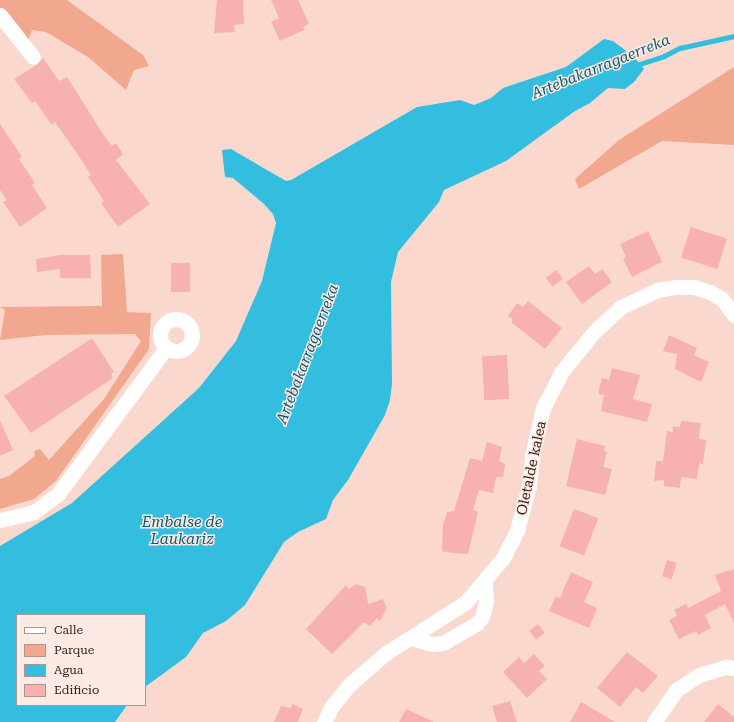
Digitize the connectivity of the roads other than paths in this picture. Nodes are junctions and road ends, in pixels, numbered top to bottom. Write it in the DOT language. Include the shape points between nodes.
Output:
graph roads {
  1 [pos="0,15"];
  2 [pos="33,57"];
  3 [pos="734,315"];
  4 [pos="166,348"];
  5 [pos="0,520"];
  6 [pos="484,580"];
  7 [pos="411,638"];
  8 [pos="734,668"];
  9 [pos="324,722"];
  10 [pos="654,722"];
  1 -- 2 [label="street"];
  3 -- 6 [label="street, Oletalde kalea" via="722,299 710,292 693,287 677,287 657,290 621,307 594,332 562,371 543,408 532,456 529,486 517,530 503,558"];
  4 -- 5 [label="street" via="58,494 34,512"];
  6 -- 7 [label="street, Oletalde kalea" via="466,602"];
  6 -- 7 [label="street" via="486,602 482,617 477,623 443,643 432,644"];
  7 -- 9 [label="street, Oletalde kalea" via="386,653 349,685 332,706"];
  8 -- 10 [label="street" via="726,667 699,675 676,690"];
}
